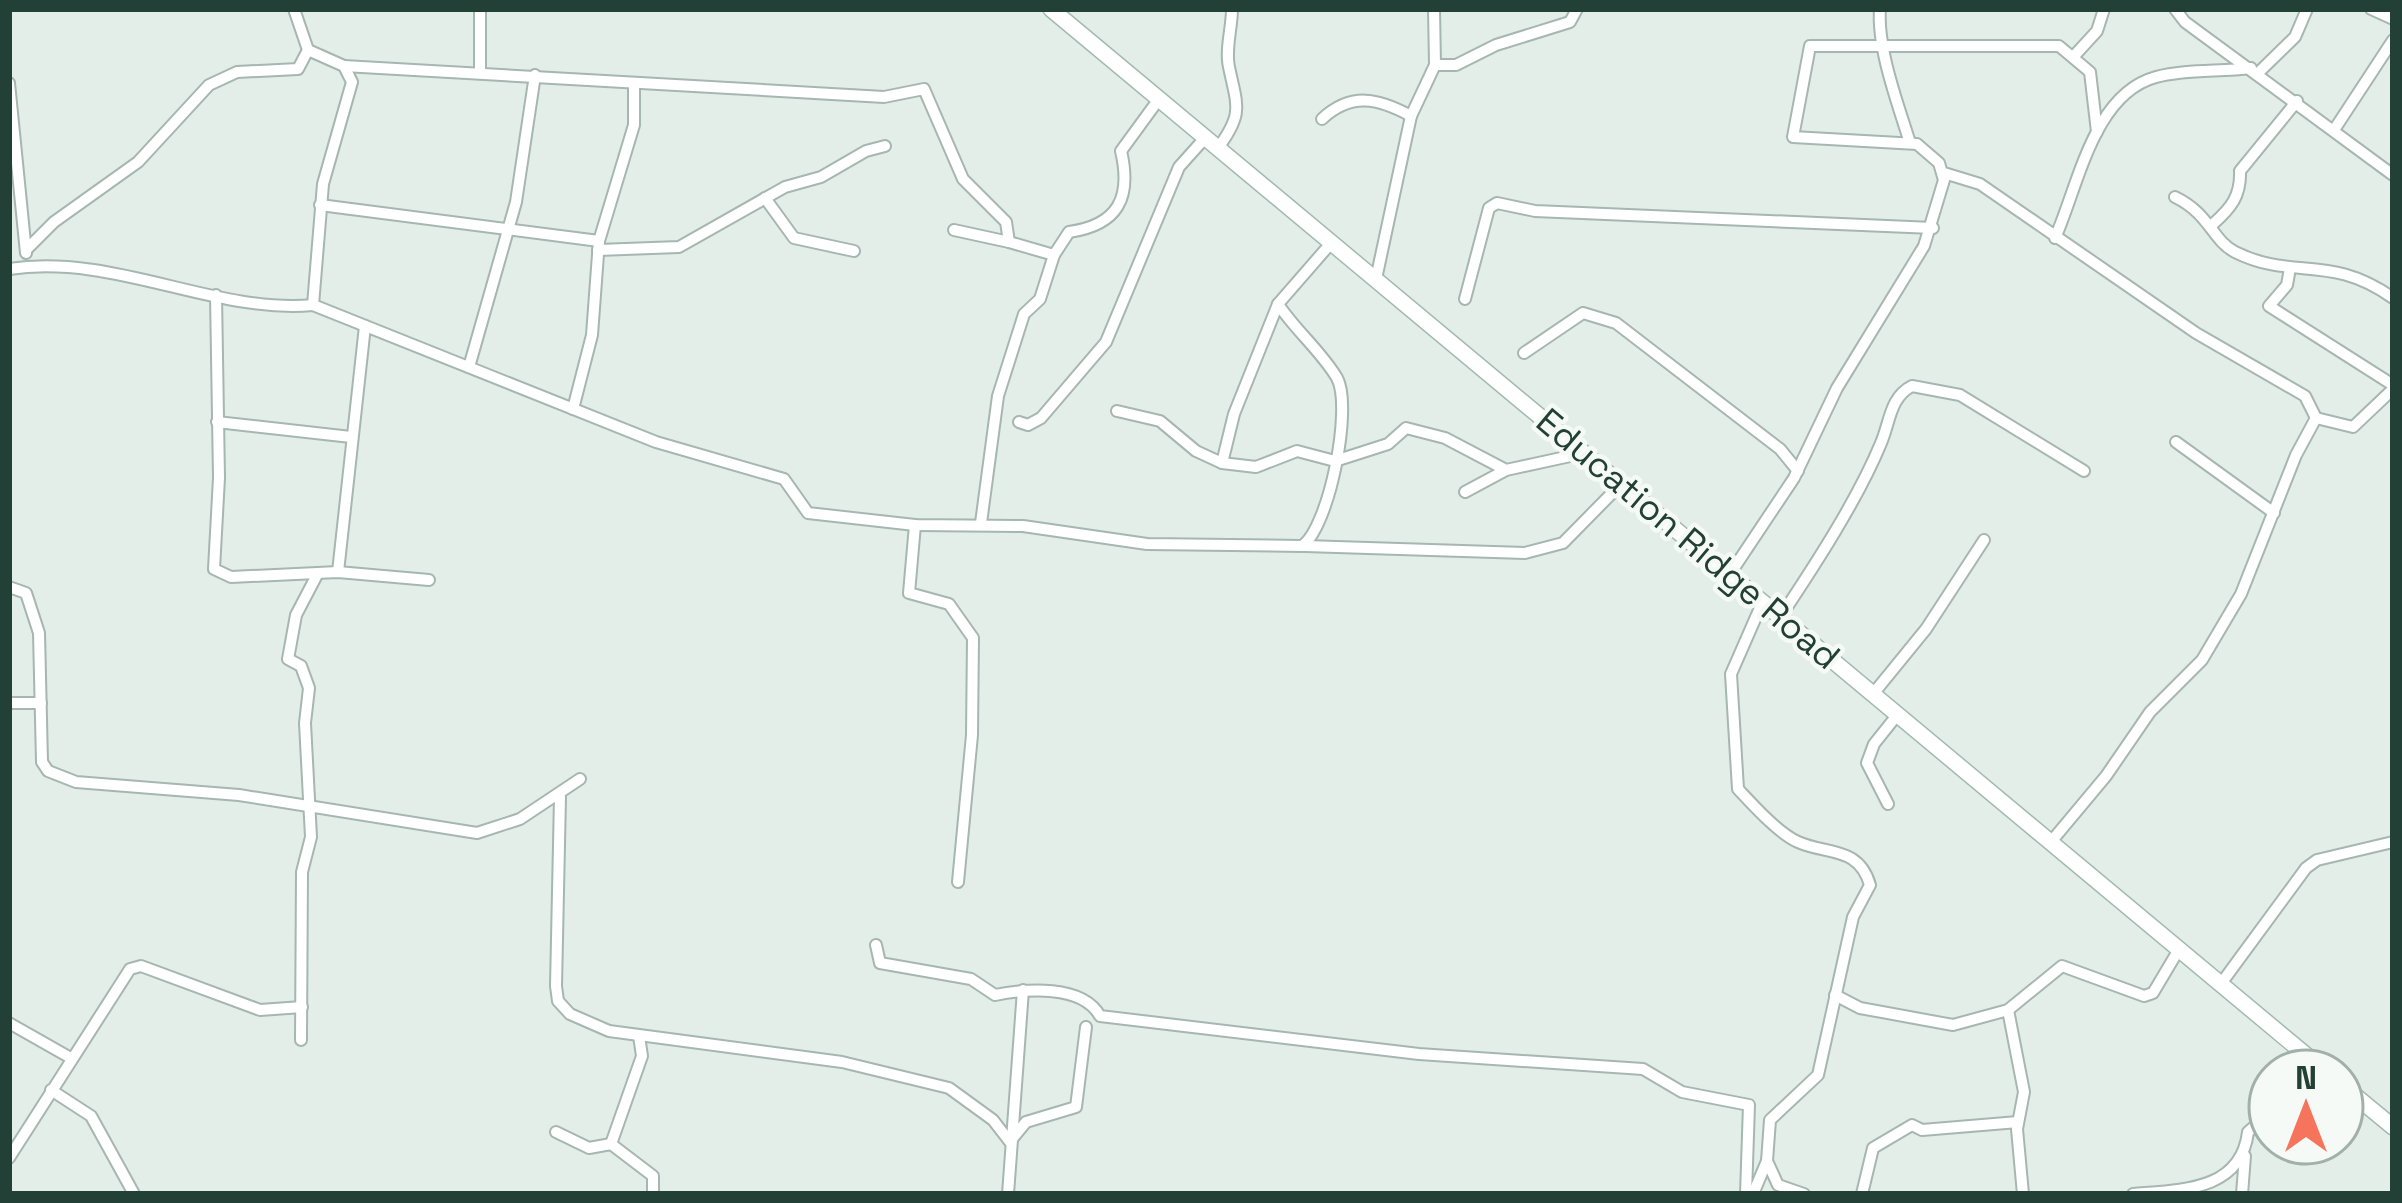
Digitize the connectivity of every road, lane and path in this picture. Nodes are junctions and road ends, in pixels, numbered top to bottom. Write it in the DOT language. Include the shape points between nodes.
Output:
graph roads {
  1 [pos="294,9"];
  2 [pos="480,9"];
  3 [pos="1051,9"];
  4 [pos="1232,9"];
  5 [pos="1434,9"];
  6 [pos="1577,9"];
  7 [pos="1880,9"];
  8 [pos="2104,9"];
  9 [pos="2175,9"];
  10 [pos="2307,9"];
  11 [pos="2371,9"];
  12 [pos="2393,20"];
  13 [pos="2393,40"];
  14 [pos="1880,47"];
  15 [pos="308,50"];
  16 [pos="2074,56"];
  17 [pos="1435,65"];
  18 [pos="344,66"];
  19 [pos="2254,71"];
  20 [pos="481,72"];
  21 [pos="535,75"];
  22 [pos="9,83"];
  23 [pos="634,86"];
  24 [pos="1160,99"];
  25 [pos="2297,101"];
  26 [pos="1411,116"];
  27 [pos="1322,119"];
  28 [pos="2334,130"];
  29 [pos="2097,132"];
  30 [pos="1212,143"];
  31 [pos="1910,143"];
  32 [pos="885,146"];
  33 [pos="1944,173"];
  34 [pos="2393,175"];
  35 [pos="2175,197"];
  36 [pos="765,198"];
  37 [pos="320,205"];
  38 [pos="2212,224"];
  39 [pos="508,227"];
  40 [pos="1933,229"];
  41 [pos="955,230"];
  42 [pos="2055,238"];
  43 [pos="1009,242"];
  44 [pos="1332,242"];
  45 [pos="598,245"];
  46 [pos="26,250"];
  47 [pos="854,250"];
  48 [pos="1054,255"];
  49 [pos="26,267"];
  50 [pos="2290,268"];
  51 [pos="9,269"];
  52 [pos="1376,279"];
  53 [pos="216,295"];
  54 [pos="1465,298"];
  55 [pos="2393,298"];
  56 [pos="313,304"];
  57 [pos="1278,304"];
  58 [pos="365,326"];
  59 [pos="1525,352"];
  60 [pos="469,367"];
  61 [pos="2393,387"];
  62 [pos="573,409"];
  63 [pos="1118,411"];
  64 [pos="2317,418"];
  65 [pos="218,422"];
  66 [pos="1018,422"];
  67 [pos="351,437"];
  68 [pos="2176,442"];
  69 [pos="1584,453"];
  70 [pos="1335,461"];
  71 [pos="1222,463"];
  72 [pos="1506,470"];
  73 [pos="1798,471"];
  74 [pos="2084,471"];
  75 [pos="1621,484"];
  76 [pos="1466,492"];
  77 [pos="2274,513"];
  78 [pos="981,524"];
  79 [pos="916,525"];
  80 [pos="1984,540"];
  81 [pos="1302,546"];
  82 [pos="338,572"];
  83 [pos="318,573"];
  84 [pos="1730,574"];
  85 [pos="429,580"];
  86 [pos="9,587"];
  87 [pos="1763,601"];
  88 [pos="1781,616"];
  89 [pos="1874,694"];
  90 [pos="9,703"];
  91 [pos="41,703"];
  92 [pos="1898,714"];
  93 [pos="580,779"];
  94 [pos="560,797"];
  95 [pos="1888,804"];
  96 [pos="308,809"];
  97 [pos="2050,842"];
  98 [pos="2393,842"];
  99 [pos="958,881"];
  100 [pos="876,945"];
  101 [pos="2178,950"];
  102 [pos="2220,985"];
  103 [pos="1023,990"];
  104 [pos="1835,995"];
  105 [pos="302,1007"];
  106 [pos="2008,1010"];
  107 [pos="9,1023"];
  108 [pos="1086,1027"];
  109 [pos="639,1036"];
  110 [pos="663,1037"];
  111 [pos="301,1040"];
  112 [pos="2296,1047"];
  113 [pos="642,1056"];
  114 [pos="69,1058"];
  115 [pos="52,1090"];
  116 [pos="2366,1105"];
  117 [pos="2018,1122"];
  118 [pos="2393,1127"];
  119 [pos="556,1132"];
  120 [pos="1010,1142"];
  121 [pos="611,1144"];
  122 [pos="2246,1156"];
  123 [pos="9,1158"];
  124 [pos="1766,1161"];
  125 [pos="134,1194"];
  126 [pos="653,1194"];
  127 [pos="1008,1194"];
  128 [pos="1750,1194"];
  129 [pos="1804,1194"];
  130 [pos="1862,1194"];
  131 [pos="2024,1194"];
  132 [pos="2133,1194"];
  133 [pos="2242,1194"];
  1 -- 15 [label="street"];
  2 -- 20 [label="street"];
  3 -- 24 [label="main road, Education Ridge Road"];
  4 -- 30 [label="street" via="1228,64 1239,95 1233,128"];
  5 -- 17 [label="street"];
  6 -- 17 [label="street" via="1570,22 1456,65"];
  7 -- 14 [label="street"];
  8 -- 16 [label="street"];
  9 -- 19 [label="street"];
  10 -- 19 [label="street" via="2295,38"];
  11 -- 12 [label="street"];
  13 -- 28 [label="street"];
  14 -- 16 [label="street" via="2045,43"];
  14 -- 31 [label="street"];
  14 -- 31 [label="street" via="1810,46 1793,137"];
  15 -- 18 [label="street"];
  15 -- 46 [label="street" via="298,69 237,72 209,85 138,162"];
  16 -- 29 [label="street" via="2090,72"];
  17 -- 26 [label="street"];
  18 -- 20 [label="street"];
  18 -- 37 [label="street" via="352,96"];
  19 -- 25 [label="street"];
  19 -- 29 [label="street" via="2141,82"];
  20 -- 21 [label="street"];
  21 -- 23 [label="street"];
  21 -- 39 [label="street"];
  22 -- 46 [label="street"];
  23 -- 43 [label="street" via="884,97 924,89 963,179 1006,223"];
  23 -- 45 [label="street" via="627,158"];
  24 -- 30 [label="main road, Education Ridge Road"];
  24 -- 48 [label="street" via="1120,151 1125,190 1116,208 1102,224 1070,232"];
  25 -- 28 [label="street"];
  25 -- 38 [label="street" via="2240,171 2231,208"];
  26 -- 27 [label="street" via="1369,99 1346,101"];
  26 -- 52 [label="street"];
  28 -- 34 [label="street"];
  29 -- 42 [label="street"];
  30 -- 44 [label="main road, Education Ridge Road"];
  30 -- 66 [label="street" via="1179,167 1106,342 1041,418"];
  31 -- 33 [label="street"];
  32 -- 36 [label="street"];
  33 -- 40 [label="street"];
  33 -- 42 [label="street" via="1980,184"];
  35 -- 38 [label="street"];
  36 -- 45 [label="street" via="679,247"];
  36 -- 47 [label="street" via="794,238"];
  37 -- 39 [label="street"];
  37 -- 56 [label="street"];
  38 -- 50 [label="street" via="2234,252"];
  39 -- 45 [label="street"];
  39 -- 60 [label="street"];
  40 -- 54 [label="street" via="1497,203"];
  40 -- 73 [label="street" via="1837,388"];
  41 -- 43 [label="street"];
  42 -- 64 [label="street" via="2305,396"];
  43 -- 48 [label="street"];
  44 -- 52 [label="main road, Education Ridge Road"];
  44 -- 57 [label="street"];
  45 -- 62 [label="street" via="592,335"];
  46 -- 49 [label="street"];
  48 -- 78 [label="street" via="1040,299 1024,314 998,396"];
  49 -- 51 [label="street"];
  49 -- 53 [label="street" via="113,272"];
  50 -- 55 [label="street" via="2348,272"];
  50 -- 61 [label="street" via="2269,307"];
  52 -- 69 [label="main road, Education Ridge Road"];
  53 -- 56 [label="street"];
  53 -- 65 [label="street"];
  56 -- 58 [label="street"];
  57 -- 70 [label="street" via="1340,383"];
  57 -- 71 [label="street"];
  58 -- 60 [label="street"];
  58 -- 67 [label="street"];
  59 -- 73 [label="street" via="1583,313 1616,323"];
  60 -- 62 [label="street"];
  61 -- 64 [label="street" via="2353,427"];
  62 -- 79 [label="street" via="784,479 808,513"];
  63 -- 71 [label="street" via="1160,421"];
  64 -- 77 [label="street"];
  65 -- 67 [label="street"];
  65 -- 83 [label="street" via="214,569 230,578"];
  67 -- 82 [label="street"];
  68 -- 77 [label="street"];
  69 -- 72 [label="street"];
  69 -- 75 [label="main road, Education Ridge Road"];
  70 -- 71 [label="street" via="1298,451 1256,467"];
  70 -- 72 [label="street" via="1414,428"];
  70 -- 81 [label="street" via="1318,528"];
  72 -- 76 [label="street"];
  73 -- 84 [label="street"];
  74 -- 88 [label="street" via="1960,395 1912,386 1894,402 1821,558"];
  75 -- 81 [label="street" via="1563,543 1525,553"];
  75 -- 84 [label="main road, Education Ridge Road"];
  77 -- 97 [label="street" via="2202,660 2150,712"];
  78 -- 79 [label="street"];
  78 -- 81 [label="street" via="1147,544"];
  79 -- 99 [label="street" via="909,592 949,604 973,638"];
  80 -- 89 [label="street"];
  82 -- 83 [label="street"];
  82 -- 85 [label="street"];
  83 -- 96 [label="street" via="287,641 288,658 301,666 309,688"];
  84 -- 87 [label="main road, Education Ridge Road"];
  86 -- 91 [label="street" via="26,593 37,620"];
  87 -- 88 [label="main road, Education Ridge Road"];
  87 -- 104 [label="street" via="1731,674 1737,782 1796,842 1840,850 1867,873 1868,894 1853,917"];
  88 -- 89 [label="main road, Education Ridge Road"];
  89 -- 92 [label="main road, Education Ridge Road"];
  90 -- 91 [label="street"];
  91 -- 96 [label="street" via="48,771 94,784"];
  92 -- 95 [label="street" via="1867,764"];
  92 -- 97 [label="main road, Education Ridge Road"];
  93 -- 94 [label="street"];
  94 -- 96 [label="street" via="477,833"];
  94 -- 109 [label="street" via="558,1001 579,1019"];
  96 -- 105 [label="street"];
  97 -- 101 [label="main road, Education Ridge Road"];
  98 -- 102 [label="street" via="2306,868"];
  100 -- 103 [label="street" via="880,963 971,979 995,995"];
  101 -- 102 [label="main road, Education Ridge Road"];
  101 -- 106 [label="street" via="2149,995 2066,965"];
  102 -- 112 [label="main road, Education Ridge Road"];
  103 -- 120 [label="street"];
  103 -- 128 [label="street" via="1082,997 1100,1016 1161,1025 1643,1069 1682,1092 1749,1105"];
  104 -- 106 [label="street" via="1939,1024"];
  104 -- 124 [label="street" via="1818,1075 1774,1112"];
  105 -- 111 [label="street"];
  105 -- 114 [label="street" via="260,1010 141,966 130,969"];
  106 -- 117 [label="street" via="2024,1091"];
  107 -- 114 [label="street"];
  108 -- 120 [label="street" via="1076,1106 1026,1122"];
  109 -- 110 [label="street"];
  109 -- 113 [label="street"];
  110 -- 113 [label="street"];
  110 -- 120 [label="street" via="919,1078 973,1105"];
  113 -- 121 [label="street"];
  114 -- 115 [label="street"];
  115 -- 123 [label="street"];
  115 -- 125 [label="street" via="91,1116"];
  116 -- 118 [label="main road"];
  117 -- 130 [label="street" via="1922,1130 1912,1124 1873,1148"];
  117 -- 131 [label="street"];
  119 -- 121 [label="street" via="589,1148"];
  120 -- 127 [label="street"];
  121 -- 126 [label="street" via="652,1176"];
  122 -- 132 [label="street" via="2207,1184"];
  122 -- 133 [label="street"];
  124 -- 128 [label="street"];
  124 -- 129 [label="street" via="1778,1184"];
}
